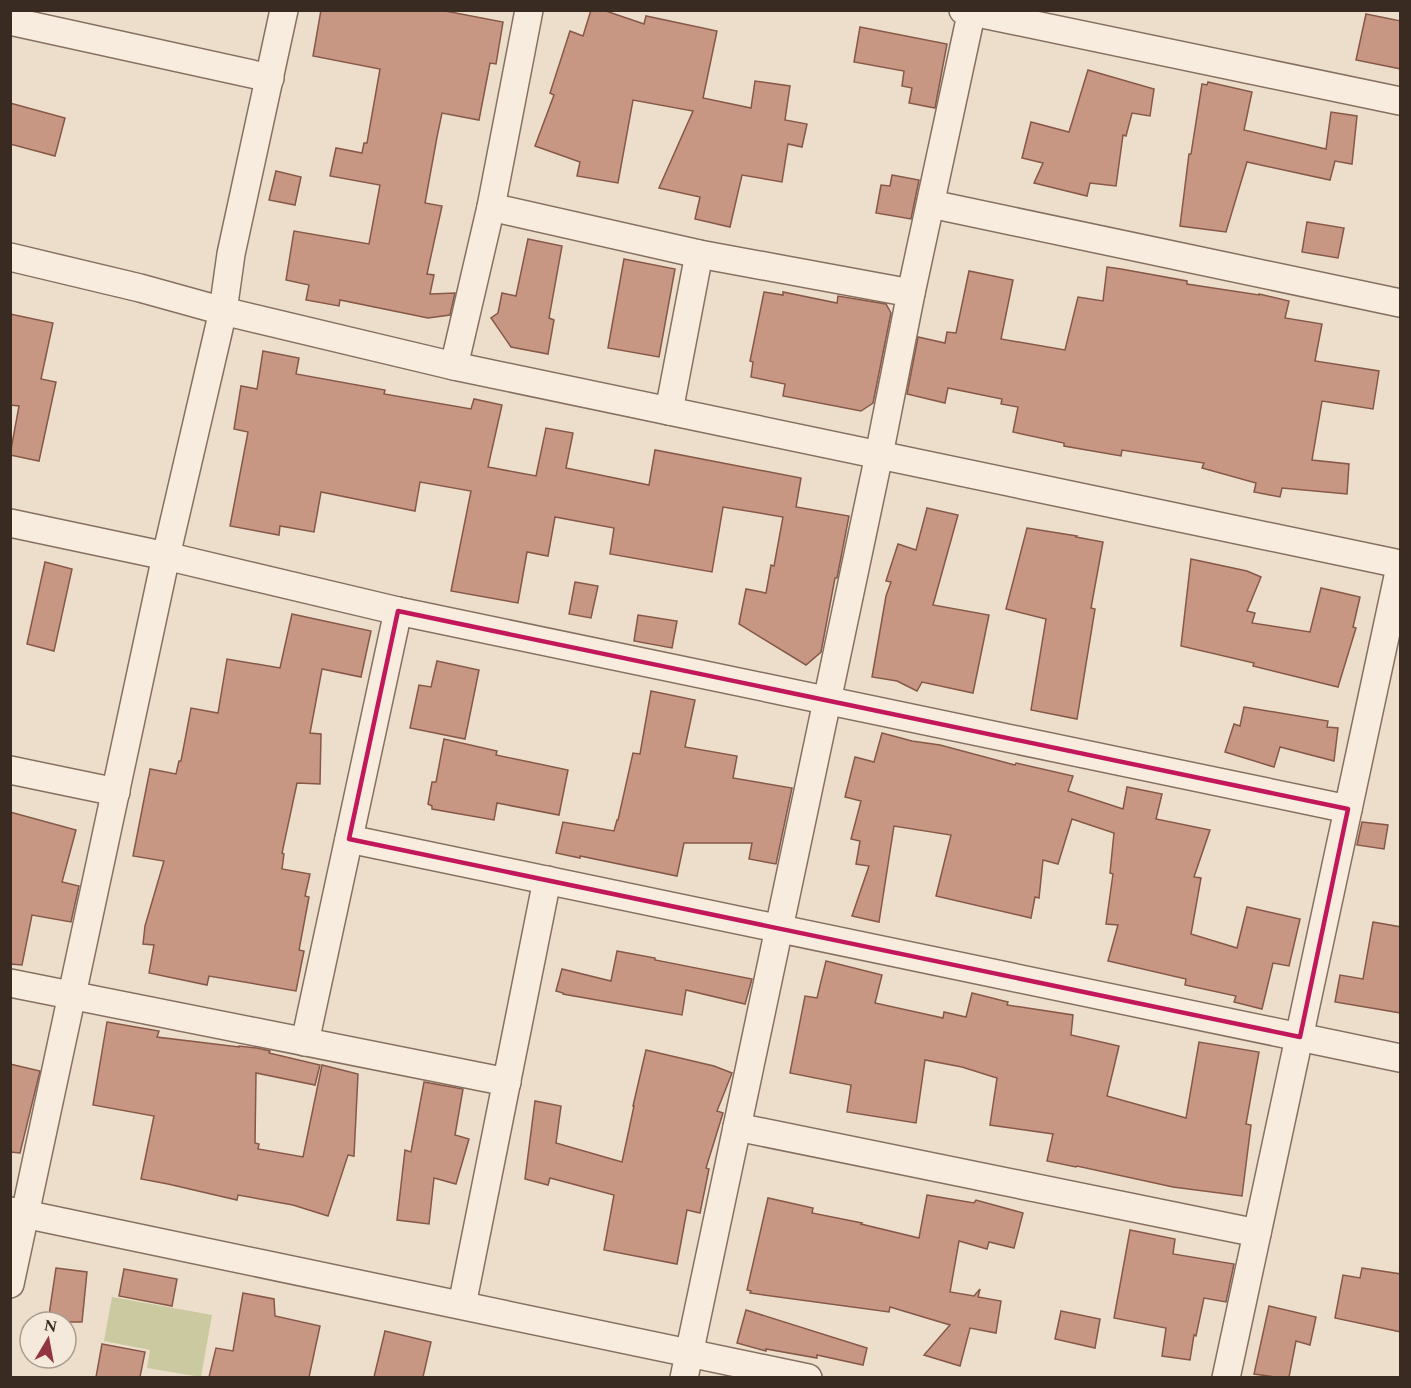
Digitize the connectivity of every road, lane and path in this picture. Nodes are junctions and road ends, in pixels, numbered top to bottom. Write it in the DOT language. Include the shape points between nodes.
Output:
graph roads {
  1 [pos="284,10"];
  2 [pos="529,10"];
  3 [pos="969,11"];
  4 [pos="10,21"];
  5 [pos="270,78"];
  6 [pos="1401,100"];
  7 [pos="932,204"];
  8 [pos="490,207"];
  9 [pos="699,254"];
  10 [pos="10,257"];
  11 [pos="911,293"];
  12 [pos="1401,303"];
  13 [pos="223,311"];
  14 [pos="454,366"];
  15 [pos="669,411"];
  16 [pos="879,455"];
  17 [pos="10,523"];
  18 [pos="166,556"];
  19 [pos="1401,566"];
  20 [pos="398,611"];
  21 [pos="827,701"];
  22 [pos="10,770"];
  23 [pos="116,792"];
  24 [pos="1348,809"];
  25 [pos="349,839"];
  26 [pos="547,880"];
  27 [pos="779,928"];
  28 [pos="10,982"];
  29 [pos="72,996"];
  30 [pos="1300,1037"];
  31 [pos="305,1042"];
  32 [pos="1401,1058"];
  33 [pos="507,1082"];
  34 [pos="737,1127"];
  35 [pos="18,1213"];
  36 [pos="1257,1233"];
  37 [pos="10,1284"];
  38 [pos="462,1305"];
  39 [pos="687,1365"];
  40 [pos="808,1377"];
  41 [pos="1226,1377"];
  1 -- 5 [label="street"];
  2 -- 8 [label="street"];
  3 -- 6 [label="street"];
  3 -- 7 [label="street"];
  4 -- 5 [label="street"];
  5 -- 13 [label="street" via="231,254"];
  7 -- 11 [label="street"];
  7 -- 12 [label="street"];
  8 -- 9 [label="street"];
  8 -- 14 [label="street"];
  9 -- 11 [label="street"];
  9 -- 15 [label="street"];
  10 -- 13 [label="street"];
  11 -- 16 [label="street"];
  13 -- 14 [label="street"];
  13 -- 18 [label="street"];
  14 -- 15 [label="street"];
  15 -- 16 [label="street"];
  16 -- 19 [label="street"];
  16 -- 21 [label="street"];
  17 -- 18 [label="street"];
  18 -- 20 [label="street"];
  18 -- 23 [label="street"];
  19 -- 24 [label="street"];
  20 -- 21 [label="street"];
  20 -- 25 [label="street"];
  21 -- 24 [label="street"];
  21 -- 27 [label="street"];
  22 -- 23 [label="street"];
  23 -- 29 [label="street"];
  24 -- 30 [label="street"];
  25 -- 26 [label="street"];
  25 -- 31 [label="street"];
  26 -- 27 [label="street"];
  26 -- 33 [label="street"];
  27 -- 30 [label="street"];
  27 -- 34 [label="street"];
  28 -- 29 [label="street"];
  29 -- 31 [label="street"];
  29 -- 35 [label="street"];
  30 -- 32 [label="street"];
  30 -- 36 [label="street"];
  31 -- 33 [label="street"];
  33 -- 38 [label="street"];
  34 -- 36 [label="street"];
  34 -- 39 [label="street"];
  35 -- 37 [label="street"];
  35 -- 38 [label="street"];
  36 -- 41 [label="street"];
  38 -- 39 [label="street"];
  39 -- 40 [label="street"];
}
